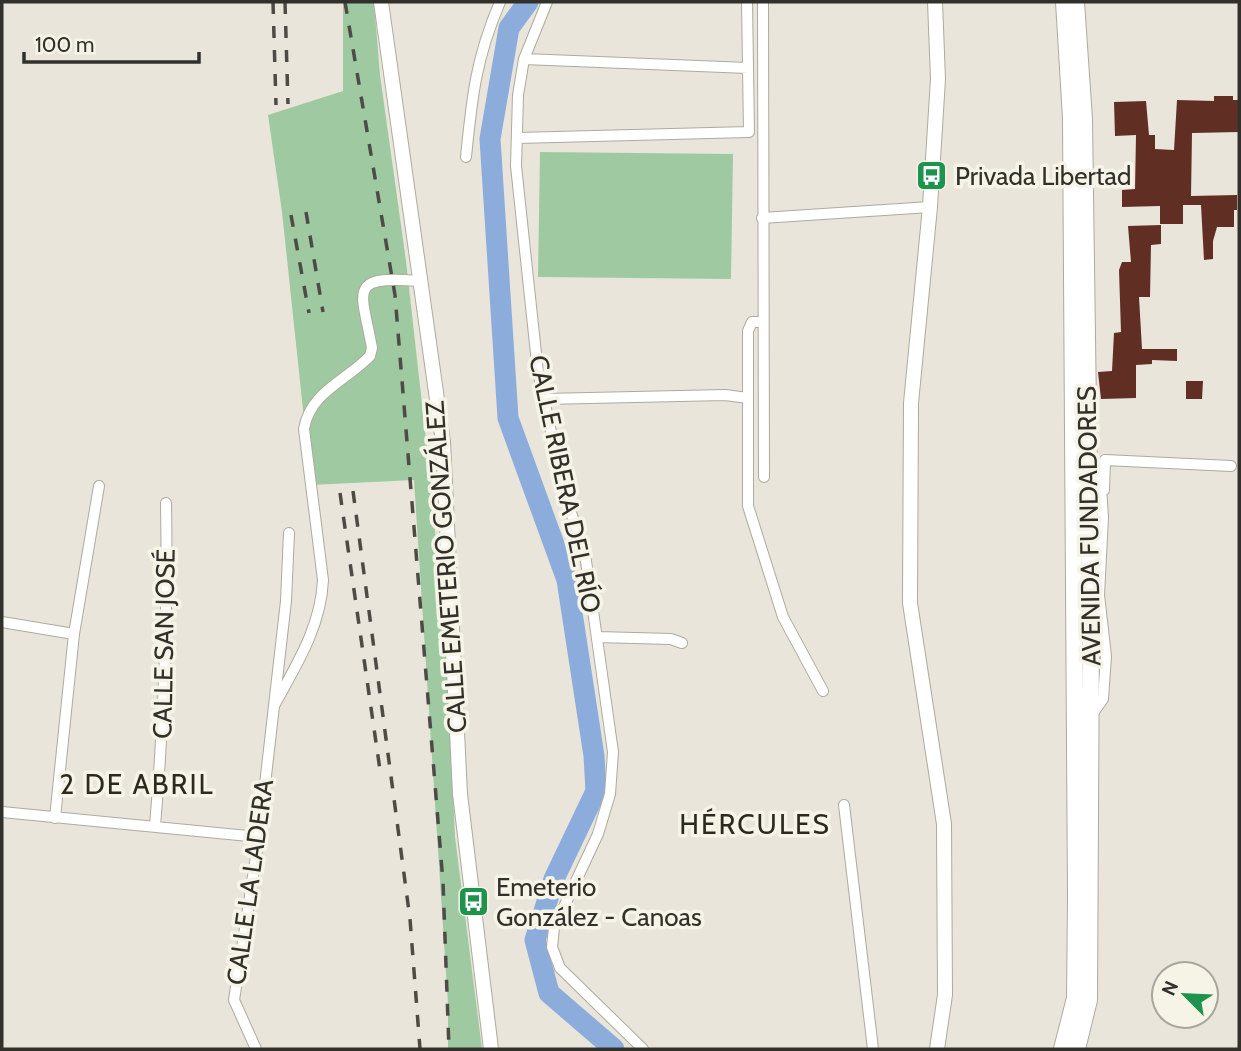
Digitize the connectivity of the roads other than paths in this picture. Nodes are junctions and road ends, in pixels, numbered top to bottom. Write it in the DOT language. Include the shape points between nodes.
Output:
graph roads {
  1 [pos="381,2"];
  2 [pos="500,2"];
  3 [pos="547,2"];
  4 [pos="747,2"];
  5 [pos="763,2"];
  6 [pos="935,2"];
  7 [pos="1064,2"];
  8 [pos="1076,2"];
  9 [pos="524,59"];
  10 [pos="748,68"];
  11 [pos="517,138"];
  12 [pos="466,157"];
  13 [pos="930,208"];
  14 [pos="762,218"];
  15 [pos="418,281"];
  16 [pos="763,322"];
  17 [pos="748,398"];
  18 [pos="544,399"];
  19 [pos="1089,463"];
  20 [pos="1231,466"];
  21 [pos="764,477"];
  22 [pos="99,486"];
  23 [pos="166,503"];
  24 [pos="1103,517"];
  25 [pos="289,533"];
  26 [pos="2,622"];
  27 [pos="74,634"];
  28 [pos="597,637"];
  29 [pos="682,643"];
  30 [pos="823,691"];
  31 [pos="272,709"];
  32 [pos="1090,717"];
  33 [pos="844,805"];
  34 [pos="2,812"];
  35 [pos="55,818"];
  36 [pos="155,826"];
  37 [pos="259,836"];
  38 [pos="256,1049"];
  39 [pos="491,1049"];
  40 [pos="643,1049"];
  41 [pos="873,1049"];
  42 [pos="937,1049"];
  43 [pos="1062,1049"];
  44 [pos="1077,1049"];
  1 -- 15 [label="street, CALLE EMETERIO GONZÁLEZ"];
  2 -- 12 [label="street" via="473,79"];
  3 -- 9 [label="street, CALLE RIBERA DEL RÍO"];
  4 -- 10 [label="street"];
  5 -- 14 [label="street"];
  6 -- 13 [label="street" via="937,79"];
  7 -- 43 [label="main road, AVENIDA FUNDADORES" via="1071,118 1076,899 1075,998"];
  8 -- 19 [label="main road, AVENIDA FUNDADORES" via="1084,119"];
  9 -- 10 [label="street"];
  9 -- 11 [label="street, CALLE RIBERA DEL RÍO"];
  10 -- 11 [label="street" via="749,132"];
  11 -- 18 [label="street, CALLE RIBERA DEL RÍO"];
  13 -- 14 [label="street"];
  13 -- 42 [label="street" via="911,403 910,603 944,824 945,995"];
  14 -- 16 [label="street"];
  15 -- 31 [label="street, CALLE LA LADERA" via="373,281 364,289 361,299 370,356 308,410 304,429 323,580 309,642"];
  15 -- 39 [label="street, CALLE EMETERIO GONZÁLEZ" via="443,442 460,794"];
  16 -- 17 [label="street" via="752,322 748,331"];
  16 -- 21 [label="street"];
  17 -- 18 [label="street"];
  17 -- 30 [label="street" via="748,506 783,617"];
  18 -- 28 [label="street, CALLE RIBERA DEL RÍO" via="585,554"];
  19 -- 24 [label="street" via="1101,486"];
  19 -- 32 [label="main road, AVENIDA FUNDADORES"];
  20 -- 24 [label="street" via="1105,460"];
  22 -- 27 [label="street"];
  23 -- 36 [label="street, CALLE SAN JOSÉ" via="165,695"];
  24 -- 32 [label="street" via="1099,595 1103,699"];
  25 -- 31 [label="street, CALLE LA LADERA" via="286,601"];
  26 -- 27 [label="street"];
  27 -- 35 [label="street"];
  28 -- 29 [label="street"];
  28 -- 40 [label="street, CALLE RIBERA DEL RÍO" via="613,752 610,794 598,834 554,928 552,947 560,968"];
  31 -- 37 [label="street, CALLE LA LADERA"];
  32 -- 44 [label="main road, AVENIDA FUNDADORES" via="1089,1000"];
  33 -- 41 [label="street"];
  34 -- 35 [label="street"];
  35 -- 36 [label="street"];
  36 -- 37 [label="street"];
  37 -- 38 [label="street, CALLE LA LADERA" via="234,1000"];
}
